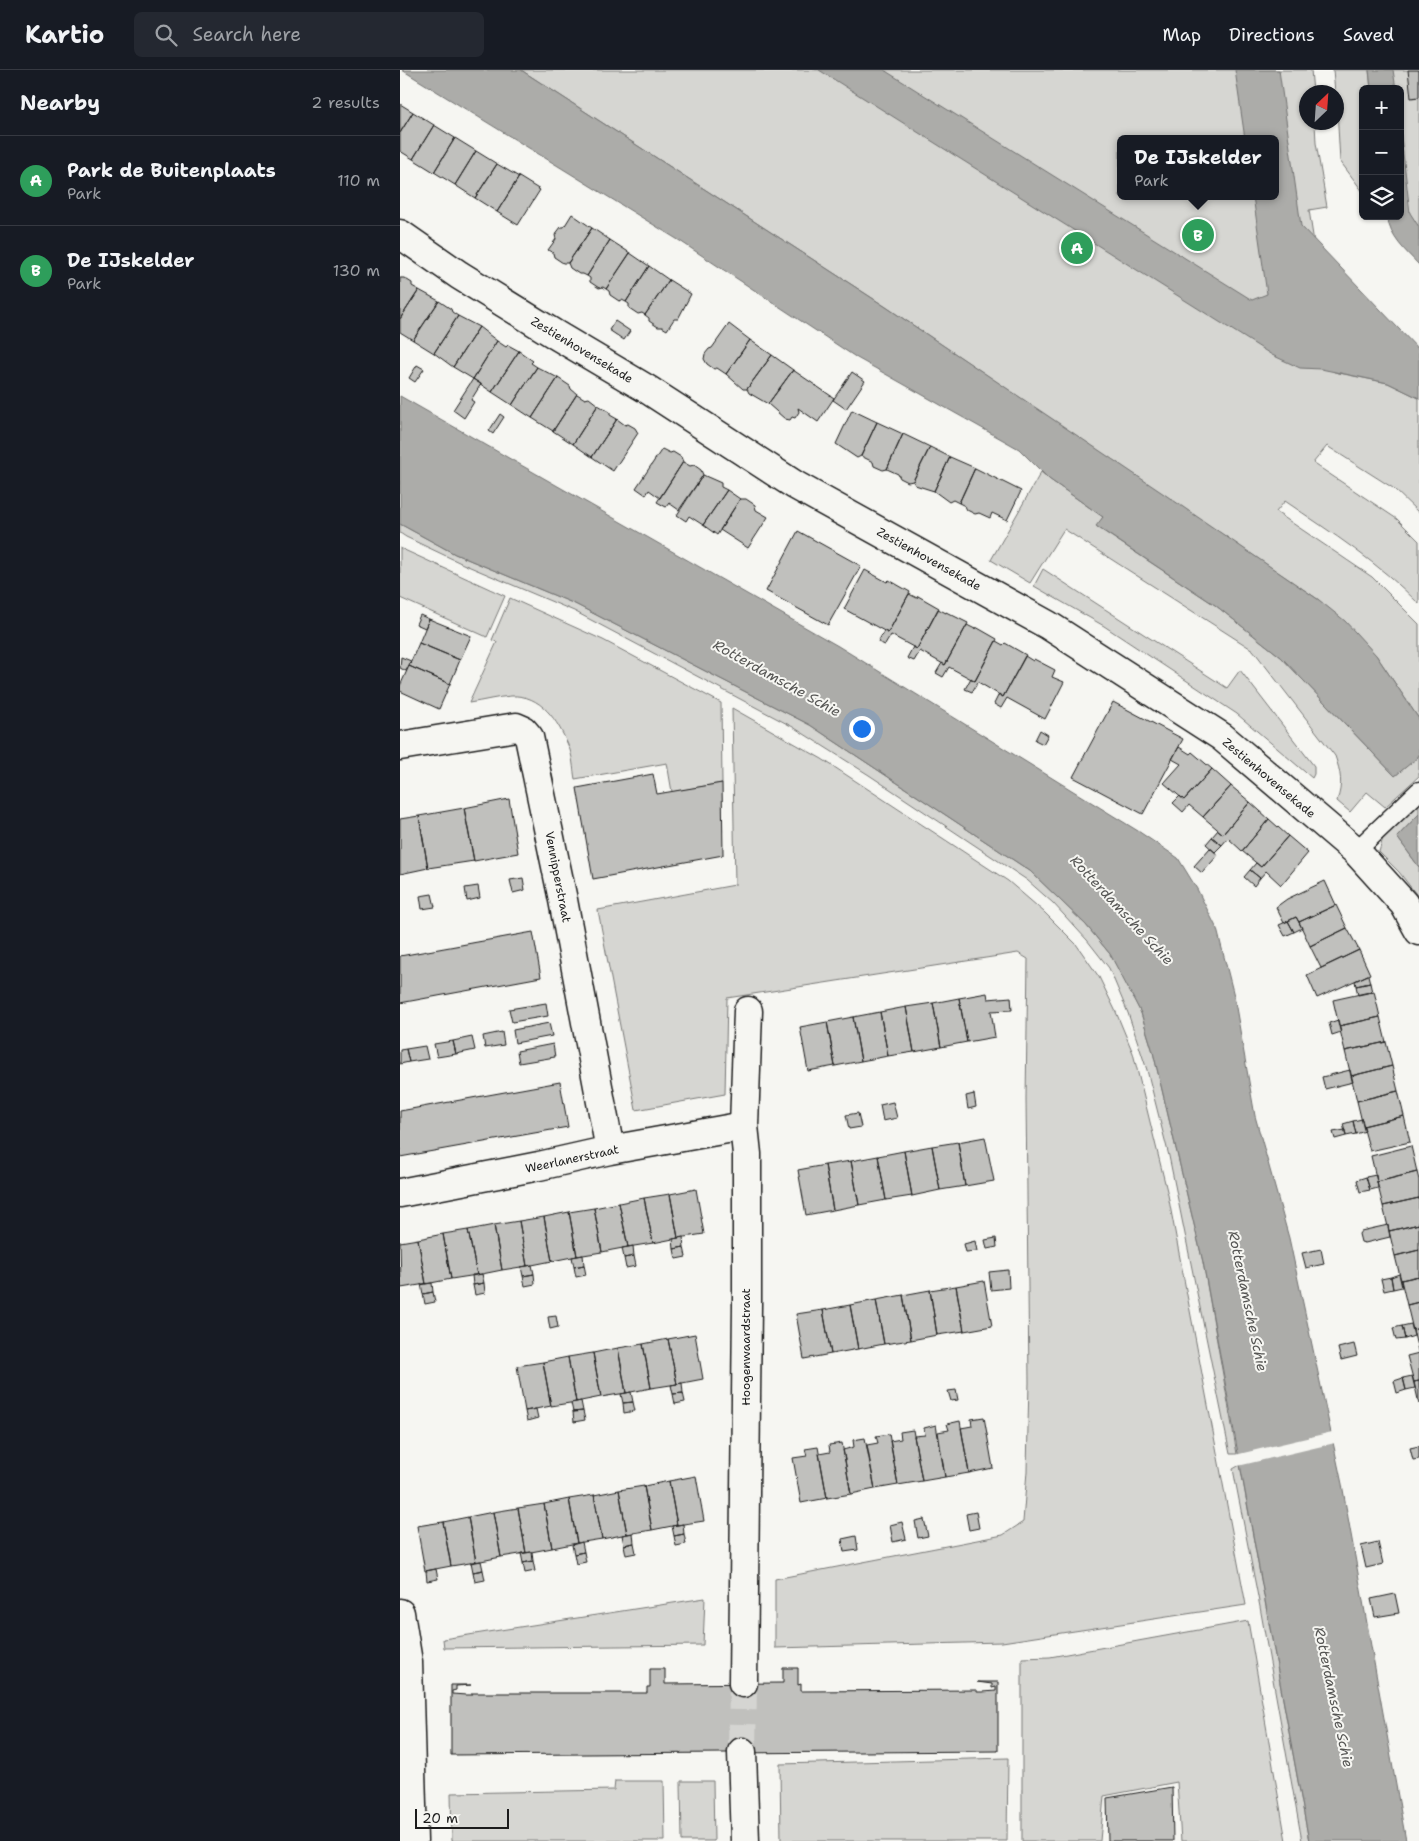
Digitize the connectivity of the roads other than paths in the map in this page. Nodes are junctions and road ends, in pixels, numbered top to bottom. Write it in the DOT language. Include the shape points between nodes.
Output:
graph roads {
  1 [pos="400,234"];
  2 [pos="400,746"];
  3 [pos="1419,791"];
  4 [pos="1356,851"];
  5 [pos="1419,931"];
  6 [pos="748,1011"];
  7 [pos="744,1126"];
  8 [pos="610,1150"];
  9 [pos="400,1193"];
  10 [pos="400,1613"];
  11 [pos="743,1683"];
  12 [pos="742,1752"];
  13 [pos="413,1841"];
  14 [pos="745,1841"];
  1 -- 4 [label="street, Zestienhovensekade" via="795,485 1048,625 1214,732"];
  2 -- 8 [label="street, Vennipperstraat" via="516,727 529,737"];
  3 -- 4 [label="lane"];
  4 -- 5 [label="street, Zestienhovensekade" via="1404,904"];
  6 -- 7 [label="street, Hoogenwaardstraat"];
  7 -- 8 [label="street, Weerlanerstraat"];
  7 -- 11 [label="street, Hoogenwaardstraat" via="747,1254"];
  8 -- 9 [label="street, Weerlanerstraat"];
  10 -- 13 [label="street" via="408,1662"];
  12 -- 14 [label="street"];
}
